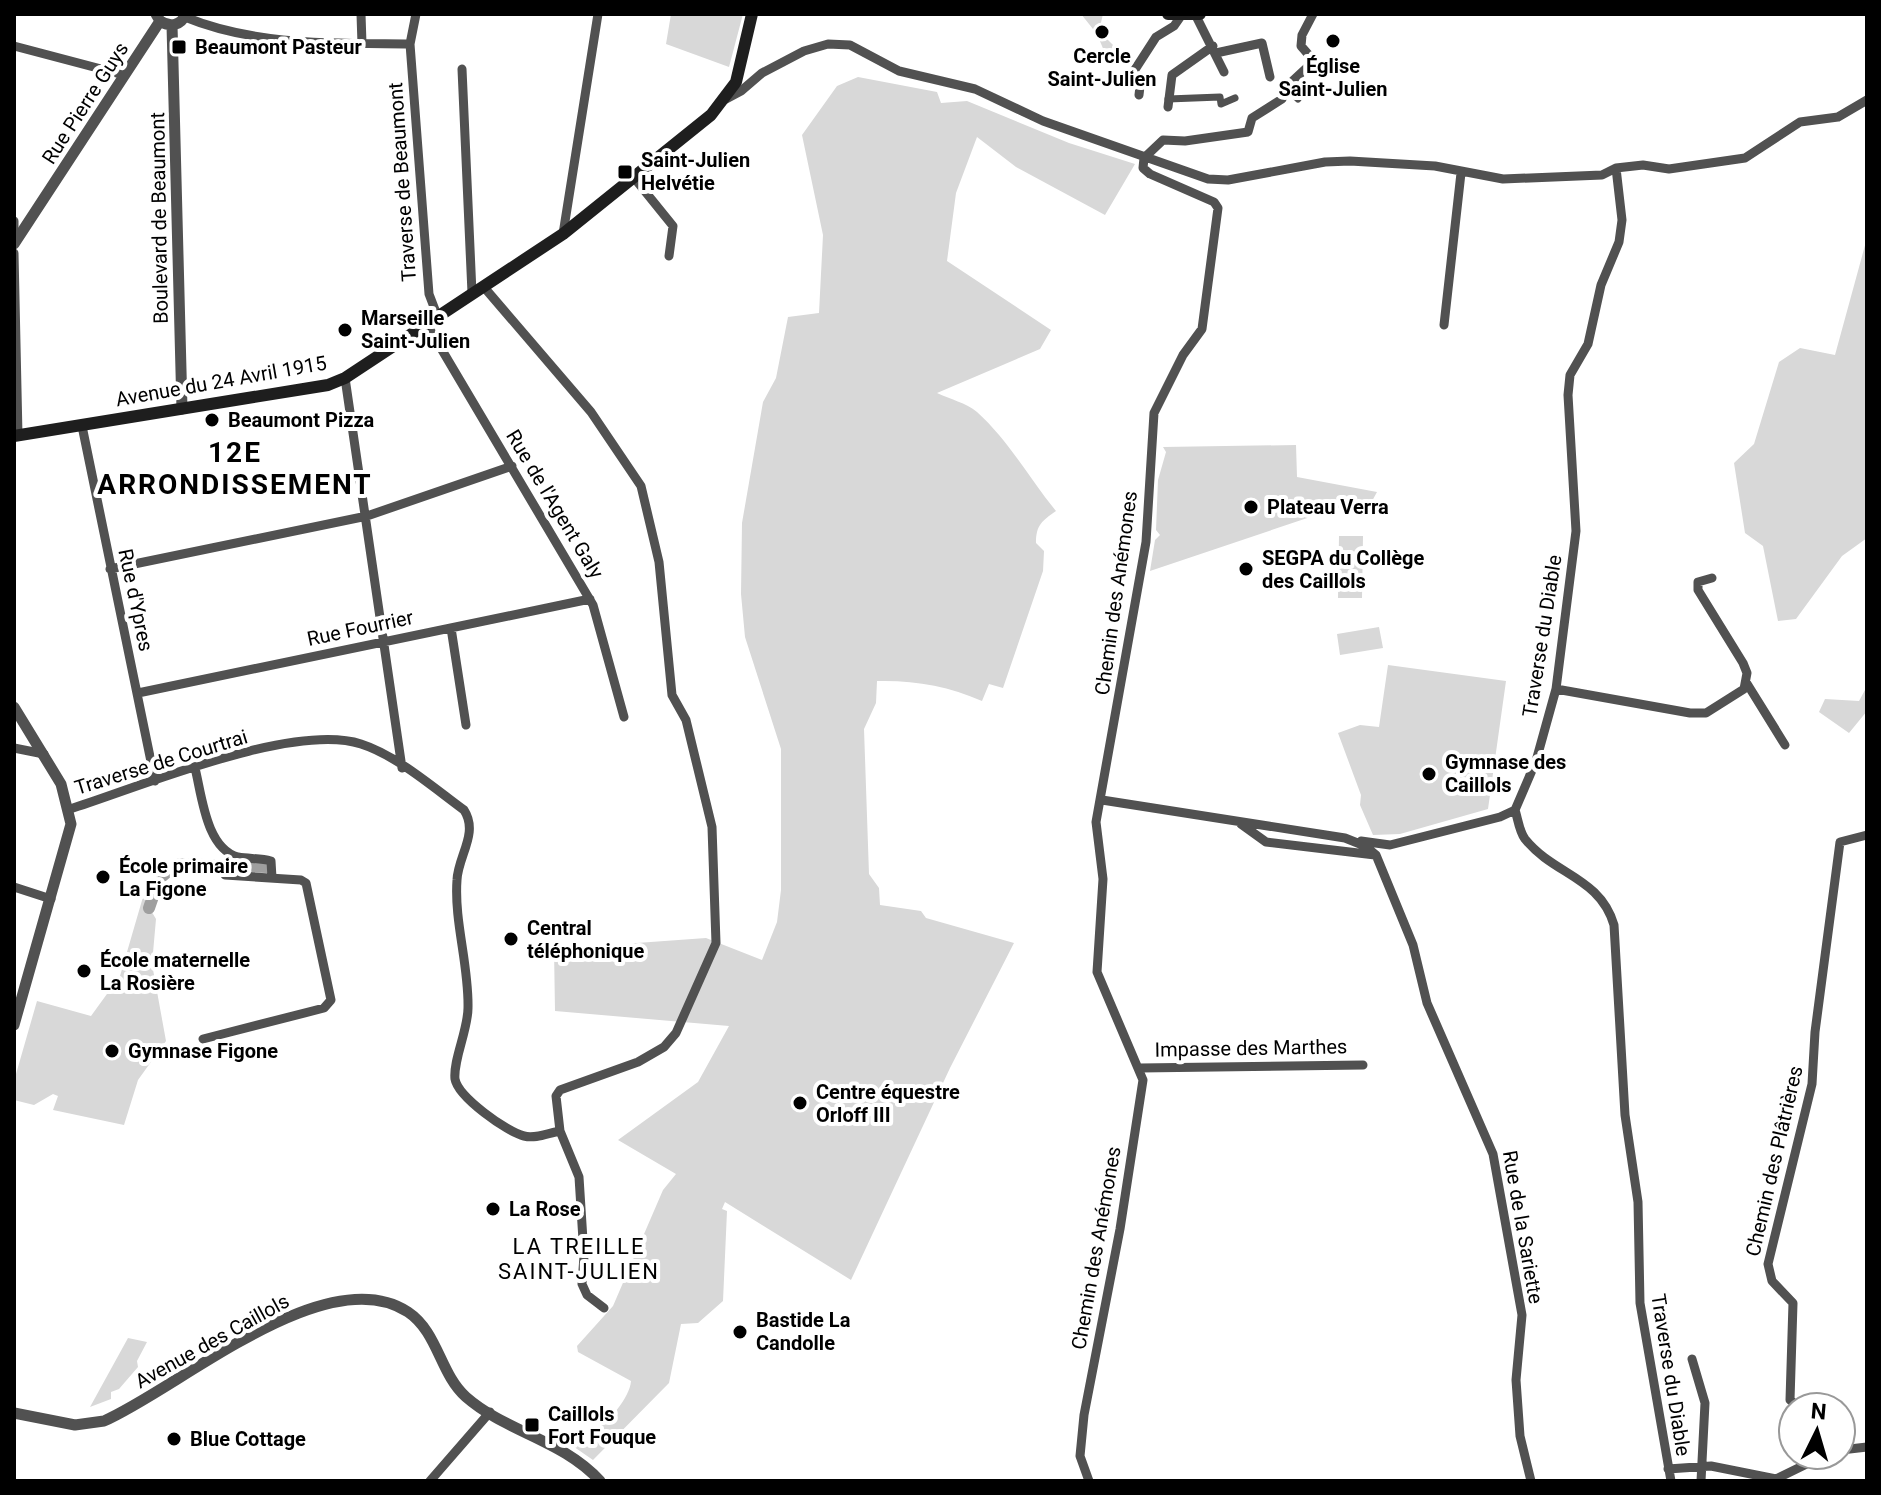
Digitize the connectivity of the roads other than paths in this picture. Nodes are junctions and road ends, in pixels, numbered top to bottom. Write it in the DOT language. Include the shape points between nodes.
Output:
graph roads {
  1 [pos="361,14"];
  2 [pos="416,14"];
  3 [pos="598,14"];
  4 [pos="752,14"];
  5 [pos="1313,14"];
  6 [pos="1175,15"];
  7 [pos="1197,15"];
  8 [pos="185,16"];
  9 [pos="163,20"];
  10 [pos="362,44"];
  11 [pos="410,44"];
  12 [pos="14,46"];
  13 [pos="1215,50"];
  14 [pos="462,69"];
  15 [pos="1224,72"];
  16 [pos="124,75"];
  17 [pos="1270,77"];
  18 [pos="1286,87"];
  19 [pos="1139,95"];
  20 [pos="1235,98"];
  21 [pos="726,99"];
  22 [pos="1298,99"];
  23 [pos="1867,100"];
  24 [pos="1168,103"];
  25 [pos="1144,158"];
  26 [pos="1616,168"];
  27 [pos="1461,173"];
  28 [pos="635,179"];
  29 [pos="14,221"];
  30 [pos="563,234"];
  31 [pos="14,235"];
  32 [pos="14,244"];
  33 [pos="14,253"];
  34 [pos="669,256"];
  35 [pos="477,289"];
  36 [pos="432,319"];
  37 [pos="1444,325"];
  38 [pos="345,378"];
  39 [pos="182,409"];
  40 [pos="82,426"];
  41 [pos="16,436"];
  42 [pos="512,466"];
  43 [pos="367,516"];
  44 [pos="110,569"];
  45 [pos="1712,578"];
  46 [pos="590,599"];
  47 [pos="451,628"];
  48 [pos="386,641"];
  49 [pos="1746,682"];
  50 [pos="1556,689"];
  51 [pos="138,693"];
  52 [pos="14,707"];
  53 [pos="624,717"];
  54 [pos="466,725"];
  55 [pos="1785,745"];
  56 [pos="14,748"];
  57 [pos="44,754"];
  58 [pos="195,768"];
  59 [pos="402,768"];
  60 [pos="155,781"];
  61 [pos="1102,800"];
  62 [pos="70,809"];
  63 [pos="1515,810"];
  64 [pos="1238,821"];
  65 [pos="1867,835"];
  66 [pos="1354,840"];
  67 [pos="1390,845"];
  68 [pos="1376,855"];
  69 [pos="272,871"];
  70 [pos="225,875"];
  71 [pos="14,887"];
  72 [pos="51,899"];
  73 [pos="14,1025"];
  74 [pos="203,1039"];
  75 [pos="1363,1065"];
  76 [pos="1140,1068"];
  77 [pos="560,1131"];
  78 [pos="604,1308"];
  79 [pos="1692,1359"];
  80 [pos="1790,1391"];
  81 [pos="490,1412"];
  82 [pos="14,1413"];
  83 [pos="1702,1467"];
  84 [pos="1668,1469"];
  85 [pos="1740,1470"];
  86 [pos="1795,1471"];
  87 [pos="1765,1479"];
  88 [pos="430,1481"];
  89 [pos="600,1481"];
  90 [pos="1089,1481"];
  91 [pos="1531,1481"];
  92 [pos="1671,1481"];
  93 [pos="1701,1481"];
  94 [pos="1738,1481"];
  1 -- 10 [label="street"];
  2 -- 11 [label="street, Traverse de Beaumont"];
  3 -- 30 [label="street"];
  4 -- 21 [label="main road" via="739,74"];
  5 -- 18 [label="street" via="1301,46 1314,61"];
  6 -- 7 [label="main road"];
  6 -- 19 [label="street" via="1174,26 1156,37 1134,71 1141,78"];
  7 -- 13 [label="street"];
  8 -- 9 [label="street"];
  8 -- 10 [label="street" via="249,34"];
  9 -- 16 [label="street, Rue Pierre Guys"];
  9 -- 39 [label="street, Boulevard de Beaumont"];
  10 -- 11 [label="street"];
  11 -- 36 [label="street, Traverse de Beaumont"];
  12 -- 16 [label="street"];
  13 -- 15 [label="street"];
  13 -- 17 [label="street" via="1262,43"];
  13 -- 24 [label="street" via="1172,75"];
  14 -- 35 [label="street"];
  16 -- 32 [label="street, Rue Pierre Guys"];
  18 -- 22 [label="street"];
  18 -- 25 [label="street" via="1282,99 1252,118 1245,134 1163,140"];
  20 -- 24 [label="street" via="1221,104 1220,97"];
  21 -- 25 [label="street, Chemin des Anémones" via="804,51 850,45 899,71 975,89"];
  21 -- 28 [label="main road, Avenue du 24 Avril 1915"];
  23 -- 26 [label="street" via="1838,117 1800,122 1745,158 1669,169"];
  25 -- 27 [label="street" via="1218,180 1350,161 1435,166"];
  25 -- 61 [label="street, Chemin des Anémones" via="1143,168 1150,174 1218,208 1202,329 1154,413 1146,542"];
  26 -- 27 [label="street" via="1602,175 1533,179"];
  26 -- 50 [label="street, Traverse du Diable" via="1619,242 1601,285 1588,344 1569,385 1576,531"];
  27 -- 37 [label="street"];
  28 -- 30 [label="main road, Avenue du 24 Avril 1915"];
  28 -- 34 [label="street" via="673,226"];
  29 -- 31 [label="street"];
  30 -- 35 [label="main road, Avenue du 24 Avril 1915"];
  33 -- 41 [label="street"];
  35 -- 36 [label="main road, Avenue du 24 Avril 1915"];
  35 -- 77 [label="street" via="591,412 641,486 659,562 672,695 686,720 713,839 716,943 676,1033 638,1062 560,1090"];
  36 -- 38 [label="main road, Avenue du 24 Avril 1915"];
  36 -- 42 [label="street, Rue de l'Agent Galy"];
  38 -- 39 [label="main road, Avenue du 24 Avril 1915"];
  38 -- 43 [label="street"];
  39 -- 40 [label="main road, Avenue du 24 Avril 1915"];
  40 -- 41 [label="main road, Avenue du 24 Avril 1915"];
  40 -- 44 [label="street, Rue d'Ypres"];
  42 -- 43 [label="street"];
  42 -- 46 [label="street, Rue de l'Agent Galy"];
  43 -- 44 [label="street"];
  43 -- 48 [label="street"];
  44 -- 51 [label="street, Rue d'Ypres"];
  45 -- 49 [label="street" via="1698,582 1698,590 1743,663"];
  46 -- 47 [label="street, Rue Fourrier"];
  46 -- 53 [label="street, Rue de l'Agent Galy"];
  47 -- 48 [label="street, Rue Fourrier"];
  47 -- 54 [label="street"];
  48 -- 51 [label="street, Rue Fourrier"];
  48 -- 59 [label="street"];
  49 -- 50 [label="street" via="1744,689 1706,713"];
  49 -- 55 [label="street"];
  50 -- 63 [label="street, Traverse du Diable" via="1536,761"];
  51 -- 60 [label="street, Rue d'Ypres"];
  52 -- 57 [label="street"];
  56 -- 57 [label="street"];
  57 -- 62 [label="street"];
  58 -- 59 [label="street, Traverse de Courtrai" via="245,751 320,741 360,744"];
  58 -- 60 [label="street, Traverse de Courtrai"];
  58 -- 69 [label="street" via="221,848"];
  59 -- 77 [label="street, Traverse de Courtrai" via="464,810 471,830 456,881 468,1004 455,1079 471,1102 518,1134 535,1137"];
  60 -- 62 [label="street, Traverse de Courtrai"];
  61 -- 64 [label="street"];
  61 -- 76 [label="street, Chemin des Anémones" via="1096,822 1103,879 1097,972"];
  62 -- 72 [label="street" via="71,824"];
  63 -- 67 [label="street"];
  63 -- 84 [label="street, Traverse du Diable" via="1526,841 1597,892 1614,925 1625,1115 1638,1202 1640,1303"];
  64 -- 66 [label="street"];
  64 -- 68 [label="street" via="1266,842"];
  65 -- 80 [label="street, Chemin des Plâtrières" via="1840,842 1812,1084 1768,1264 1772,1281 1793,1303"];
  66 -- 67 [label="street"];
  66 -- 68 [label="street"];
  67 -- 68 [label="street"];
  68 -- 91 [label="street, Rue de la Sariette" via="1413,945 1427,1003 1493,1154 1522,1315 1516,1380 1520,1436"];
  69 -- 70 [label="street"];
  69 -- 74 [label="street" via="306,883 331,1000 324,1008"];
  71 -- 72 [label="street"];
  72 -- 73 [label="street"];
  75 -- 76 [label="street, Impasse des Marthes"];
  76 -- 90 [label="street, Chemin des Anémones" via="1143,1080 1120,1229 1084,1415 1080,1456"];
  77 -- 78 [label="street" via="579,1177 582,1284"];
  79 -- 83 [label="street" via="1705,1403"];
  81 -- 82 [label="street, Avenue des Caillols" via="457,1386 417,1319 396,1306 366,1301 282,1318 104,1421 75,1425"];
  81 -- 88 [label="street"];
  81 -- 89 [label="street, Avenue des Caillols" via="578,1459"];
  83 -- 84 [label="street"];
  83 -- 85 [label="street"];
  83 -- 93 [label="street"];
  84 -- 92 [label="street, Traverse du Diable"];
  85 -- 87 [label="street"];
  85 -- 94 [label="street"];
  86 -- 87 [label="street"];
}
